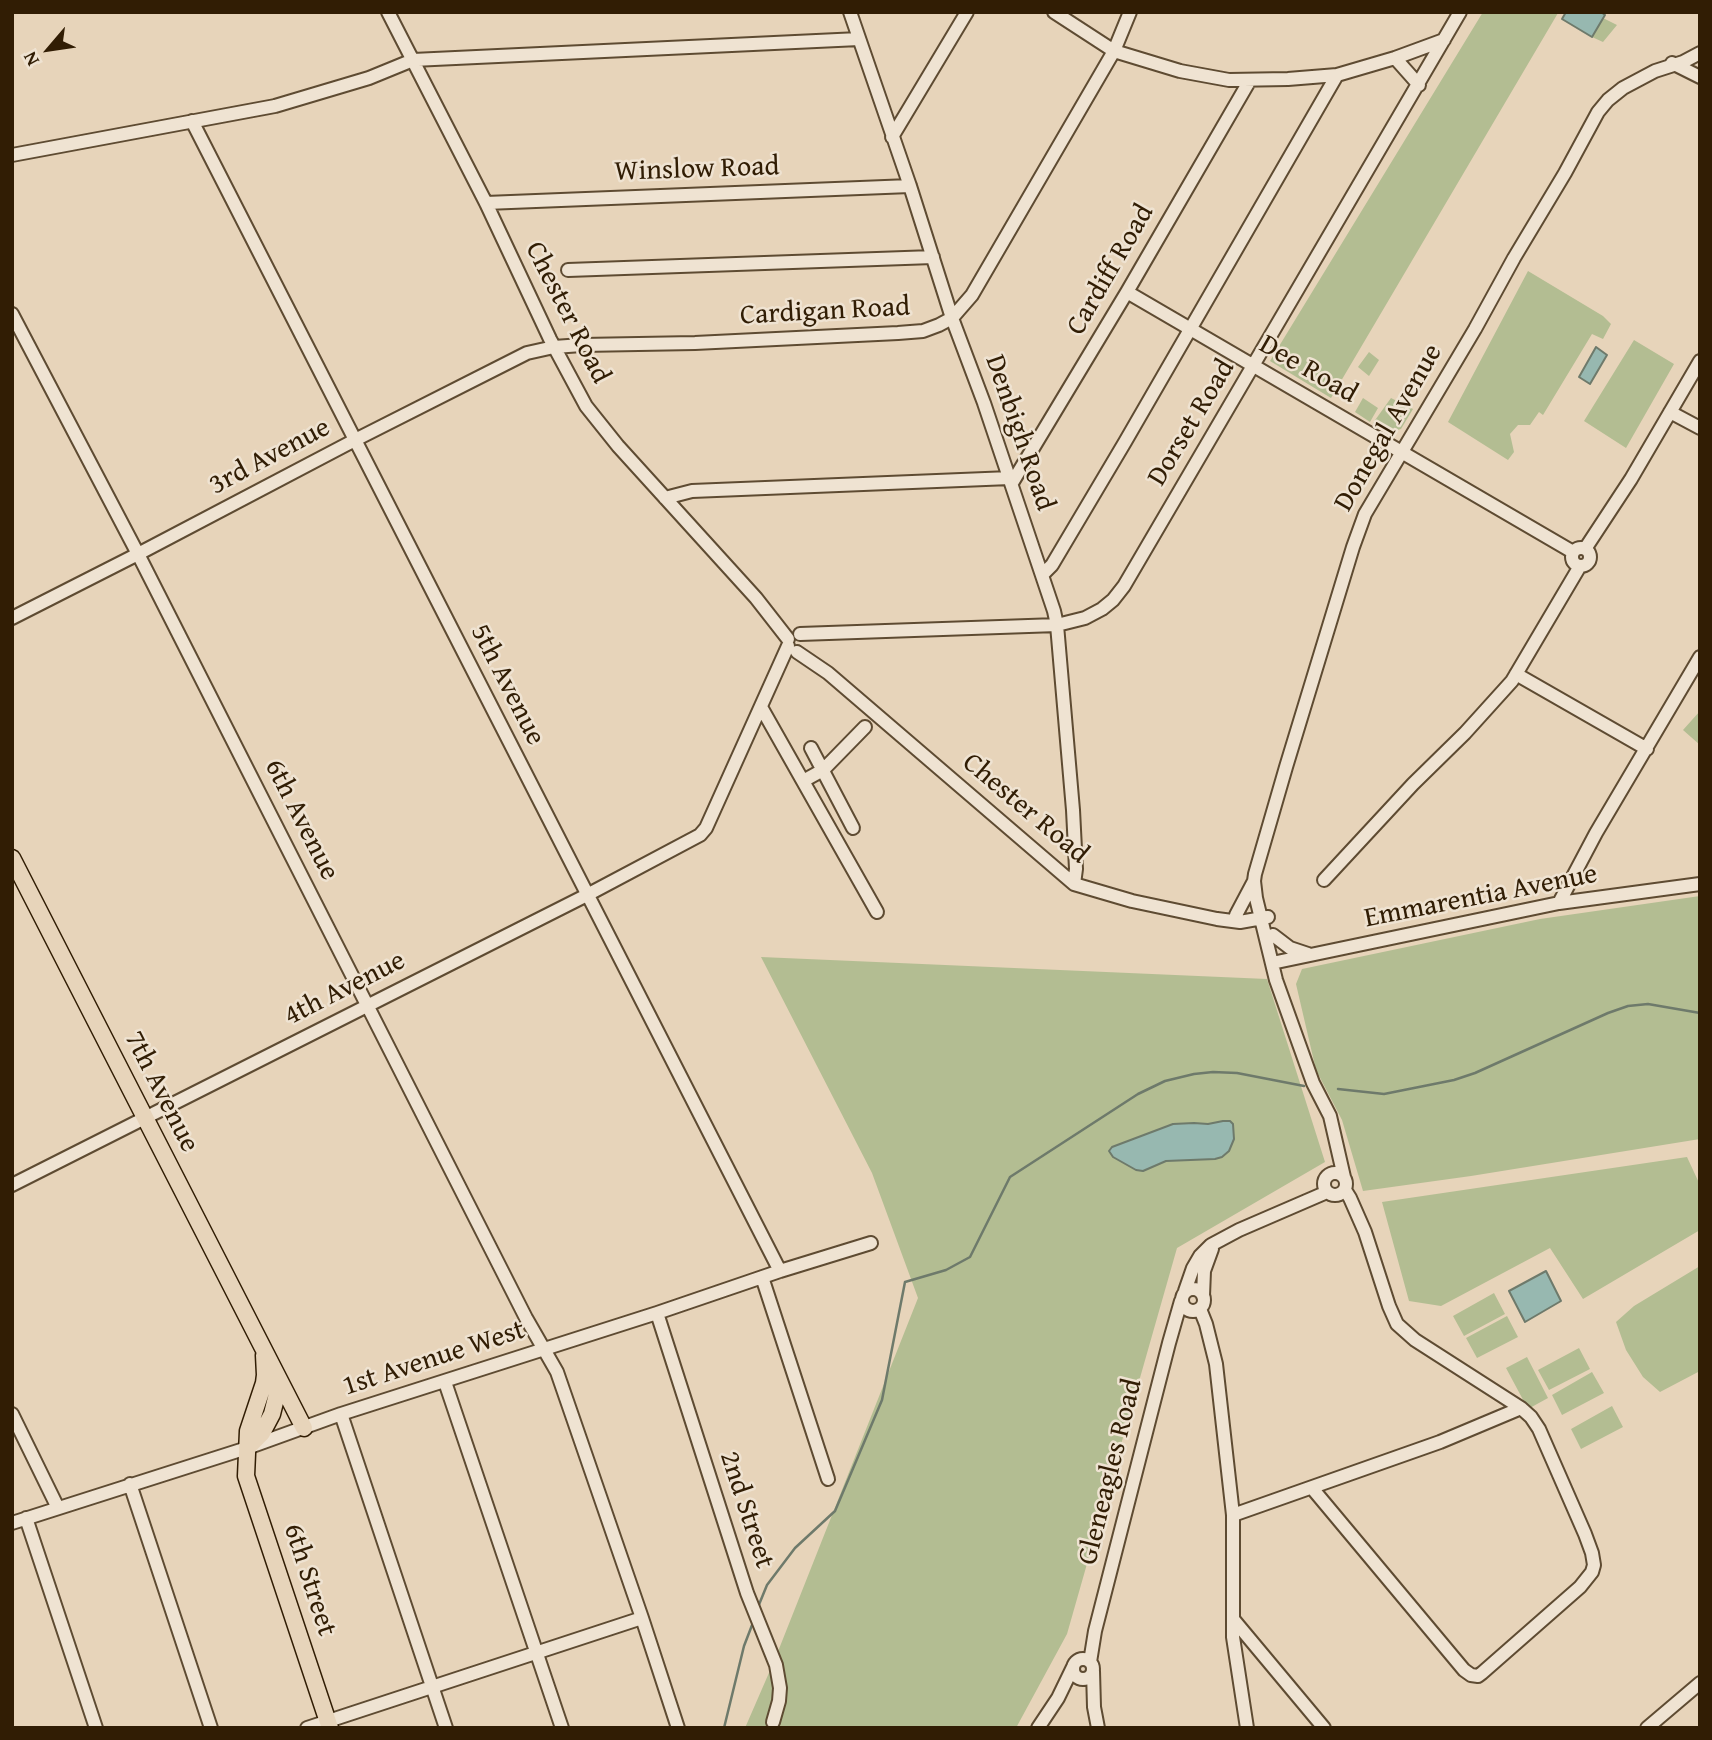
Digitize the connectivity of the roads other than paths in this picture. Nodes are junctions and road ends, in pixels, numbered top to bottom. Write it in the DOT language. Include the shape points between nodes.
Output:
graph roads {
  1 [pos="388,12"];
  2 [pos="850,12"];
  3 [pos="967,12"];
  4 [pos="1054,12"];
  5 [pos="1130,12"];
  6 [pos="1460,12"];
  7 [pos="859,39"];
  8 [pos="1444,40"];
  9 [pos="1700,45"];
  10 [pos="1114,51"];
  11 [pos="1700,53"];
  12 [pos="1395,58"];
  13 [pos="413,60"];
  14 [pos="1673,63"];
  15 [pos="1337,75"];
  16 [pos="1699,76"];
  17 [pos="1250,80"];
  18 [pos="1419,85"];
  19 [pos="192,121"];
  20 [pos="892,137"];
  21 [pos="12,155"];
  22 [pos="909,186"];
  23 [pos="486,203"];
  24 [pos="933,257"];
  25 [pos="568,270"];
  26 [pos="1127,292"];
  27 [pos="12,314"];
  28 [pos="952,318"];
  29 [pos="1191,329"];
  30 [pos="554,347"];
  31 [pos="1700,361"];
  32 [pos="1253,366"];
  33 [pos="1670,412"];
  34 [pos="1700,428"];
  35 [pos="355,440"];
  36 [pos="1401,453"];
  37 [pos="1011,481"];
  38 [pos="665,498"];
  39 [pos="1579,550"];
  40 [pos="138,554"];
  41 [pos="1042,575"];
  42 [pos="12,618"];
  43 [pos="1056,625"];
  44 [pos="796,643"];
  45 [pos="1700,657"];
  46 [pos="1516,674"];
  47 [pos="761,706"];
  48 [pos="865,727"];
  49 [pos="811,748"];
  50 [pos="1647,749"];
  51 [pos="823,770"];
  52 [pos="803,781"];
  53 [pos="853,828"];
  54 [pos="699,835"];
  55 [pos="12,858"];
  56 [pos="1255,874"];
  57 [pos="1324,880"];
  58 [pos="1074,884"];
  59 [pos="1700,884"];
  60 [pos="587,895"];
  61 [pos="1559,903"];
  62 [pos="877,912"];
  63 [pos="1264,913"];
  64 [pos="1241,918"];
  65 [pos="1273,935"];
  66 [pos="1268,948"];
  67 [pos="1312,955"];
  68 [pos="1276,962"];
  69 [pos="368,1006"];
  70 [pos="145,1118"];
  71 [pos="1338,1154"];
  72 [pos="1328,1176"];
  73 [pos="1344,1184"];
  74 [pos="12,1185"];
  75 [pos="1327,1192"];
  76 [pos="871,1243"];
  77 [pos="1216,1243"];
  78 [pos="780,1271"];
  79 [pos="762,1277"];
  80 [pos="1183,1296"];
  81 [pos="1199,1305"];
  82 [pos="657,1313"];
  83 [pos="1175,1326"];
  84 [pos="544,1348"];
  85 [pos="264,1350"];
  86 [pos="280,1382"];
  87 [pos="445,1382"];
  88 [pos="1521,1408"];
  89 [pos="12,1414"];
  90 [pos="341,1414"];
  91 [pos="304,1428"];
  92 [pos="247,1448"];
  93 [pos="828,1479"];
  94 [pos="130,1484"];
  95 [pos="1312,1488"];
  96 [pos="58,1508"];
  97 [pos="1233,1515"];
  98 [pos="26,1518"];
  99 [pos="12,1523"];
  100 [pos="642,1618"];
  101 [pos="1233,1619"];
  102 [pos="537,1652"];
  103 [pos="1082,1669"];
  104 [pos="1700,1683"];
  105 [pos="433,1687"];
  106 [pos="773,1722"];
  107 [pos="329,1724"];
  108 [pos="96,1728"];
  109 [pos="211,1728"];
  110 [pos="307,1728"];
  111 [pos="446,1728"];
  112 [pos="562,1728"];
  113 [pos="678,1728"];
  114 [pos="1038,1728"];
  115 [pos="1098,1728"];
  116 [pos="1247,1728"];
  117 [pos="1324,1728"];
  118 [pos="1647,1728"];
  1 -- 13 [label="street, Chester Road"];
  2 -- 7 [label="street, Denbigh Road"];
  3 -- 20 [label="street"];
  4 -- 10 [label="street"];
  5 -- 10 [label="street, Cardigan Road"];
  6 -- 8 [label="street, Dorset Road"];
  7 -- 13 [label="street"];
  7 -- 20 [label="street, Denbigh Road"];
  8 -- 12 [label="street"];
  8 -- 18 [label="street, Dorset Road"];
  9 -- 14 [label="street, Donegal Avenue"];
  10 -- 17 [label="street" via="1216,79"];
  10 -- 28 [label="street, Cardigan Road" via="972,295"];
  11 -- 14 [label="street, Donegal Avenue"];
  12 -- 15 [label="street"];
  12 -- 18 [label="street"];
  13 -- 19 [label="street" via="275,106"];
  13 -- 23 [label="street, Chester Road"];
  14 -- 16 [label="street"];
  14 -- 36 [label="street, Donegal Avenue" via="1618,91 1598,113"];
  15 -- 17 [label="street"];
  15 -- 29 [label="street"];
  17 -- 26 [label="street, Cardiff Road"];
  18 -- 32 [label="street, Dorset Road"];
  19 -- 21 [label="street"];
  19 -- 35 [label="street, 5th Avenue"];
  20 -- 22 [label="street, Denbigh Road"];
  22 -- 23 [label="street, Winslow Road"];
  22 -- 24 [label="street, Denbigh Road"];
  23 -- 30 [label="street, Chester Road"];
  24 -- 25 [label="street"];
  24 -- 28 [label="street, Denbigh Road"];
  26 -- 29 [label="street, Dee Road"];
  26 -- 37 [label="street, Cardiff Road"];
  27 -- 40 [label="street, 6th Avenue"];
  28 -- 30 [label="street, Cardigan Road" via="931,329 898,333"];
  28 -- 37 [label="street, Denbigh Road"];
  29 -- 32 [label="street, Dee Road"];
  29 -- 41 [label="street"];
  30 -- 35 [label="street, 3rd Avenue" via="527,354"];
  30 -- 38 [label="street, Chester Road" via="598,423"];
  31 -- 33 [label="street"];
  32 -- 36 [label="street, Dee Road"];
  32 -- 43 [label="street, Dorset Road" via="1124,586 1093,614"];
  33 -- 34 [label="street"];
  33 -- 39 [label="street"];
  35 -- 40 [label="street, 3rd Avenue"];
  35 -- 60 [label="street, 5th Avenue"];
  36 -- 39 [label="street, Dee Road"];
  36 -- 56 [label="street, Donegal Avenue" via="1359,527"];
  37 -- 38 [label="street" via="692,491"];
  37 -- 41 [label="street, Denbigh Road"];
  38 -- 44 [label="street, Chester Road"];
  39 -- 46 [label="street" via="1589,559 1580,566"];
  40 -- 42 [label="street, 3rd Avenue"];
  40 -- 69 [label="street, 6th Avenue"];
  41 -- 43 [label="street, Denbigh Road"];
  43 -- 44 [label="street, Dorset Road" via="822,633"];
  43 -- 58 [label="street, Denbigh Road" via="1073,810"];
  44 -- 47 [label="street, Dorset Road" via="779,666"];
  44 -- 58 [label="street, Chester Road"];
  45 -- 50 [label="street"];
  46 -- 50 [label="street"];
  46 -- 57 [label="street"];
  47 -- 52 [label="street"];
  47 -- 54 [label="street, Dorset Road"];
  48 -- 51 [label="street"];
  49 -- 51 [label="street"];
  50 -- 61 [label="street"];
  51 -- 52 [label="street"];
  51 -- 53 [label="street"];
  52 -- 62 [label="street"];
  54 -- 60 [label="street, 4th Avenue"];
  55 -- 70 [label="main road, 7th Avenue"];
  56 -- 63 [label="street"];
  56 -- 64 [label="street, Donegal Avenue"];
  58 -- 64 [label="street, Chester Road" via="1222,920"];
  59 -- 61 [label="street, Emmarentia Avenue"];
  60 -- 69 [label="street, 4th Avenue"];
  60 -- 78 [label="street, 5th Avenue"];
  61 -- 67 [label="street, Emmarentia Avenue"];
  63 -- 64 [label="street, Chester Road"];
  63 -- 65 [label="street"];
  63 -- 66 [label="street"];
  64 -- 66 [label="street"];
  65 -- 67 [label="street" via="1290,948"];
  65 -- 68 [label="street"];
  66 -- 68 [label="street"];
  67 -- 68 [label="street, Emmarentia Avenue"];
  68 -- 71 [label="street" via="1276,980 1313,1083 1330,1116"];
  69 -- 70 [label="street, 4th Avenue"];
  69 -- 84 [label="street, 6th Avenue"];
  70 -- 74 [label="street, 4th Avenue"];
  70 -- 85 [label="main road, 7th Avenue"];
  71 -- 72 [label="street"];
  71 -- 73 [label="street"];
  72 -- 73 [label="street" via="1338,1173"];
  72 -- 75 [label="street" via="1324,1182"];
  73 -- 75 [label="street" via="1337,1195"];
  73 -- 88 [label="street" via="1396,1324"];
  75 -- 77 [label="street, Gleneagles Road"];
  76 -- 78 [label="street, 1st Avenue West"];
  77 -- 80 [label="street, Gleneagles Road" via="1200,1256"];
  77 -- 81 [label="street" via="1206,1262"];
  78 -- 79 [label="street, 1st Avenue West"];
  79 -- 82 [label="street, 1st Avenue West"];
  79 -- 93 [label="street"];
  80 -- 81 [label="street" via="1184,1308"];
  80 -- 81 [label="street" via="1188,1289 1195,1289 1202,1293"];
  80 -- 83 [label="street, Gleneagles Road"];
  81 -- 83 [label="street"];
  81 -- 97 [label="street" via="1216,1364"];
  82 -- 84 [label="street, 1st Avenue West"];
  82 -- 106 [label="street, 2nd Street" via="747,1593 779,1673"];
  83 -- 103 [label="street, Gleneagles Road"];
  84 -- 87 [label="street, 1st Avenue West"];
  84 -- 100 [label="street, 6th Avenue" via="557,1372"];
  85 -- 86 [label="main road, 7th Avenue"];
  85 -- 92 [label="main road, 7th Avenue" via="265,1375 247,1431"];
  86 -- 91 [label="main road, 7th Avenue"];
  86 -- 92 [label="main road" via="272,1414"];
  87 -- 90 [label="street, 1st Avenue West"];
  87 -- 102 [label="street"];
  88 -- 95 [label="street"];
  88 -- 95 [label="street" via="1539,1429 1594,1565 1580,1587 1478,1676 1464,1670"];
  89 -- 96 [label="street"];
  90 -- 91 [label="street, 1st Avenue West"];
  90 -- 105 [label="street"];
  91 -- 92 [label="street, 1st Avenue West"];
  92 -- 94 [label="street, 1st Avenue West"];
  92 -- 107 [label="main road, 6th Street" via="246,1476"];
  94 -- 96 [label="street, 1st Avenue West"];
  94 -- 109 [label="street"];
  95 -- 97 [label="street"];
  96 -- 98 [label="street, 1st Avenue West"];
  97 -- 101 [label="street"];
  98 -- 99 [label="street, 1st Avenue West"];
  98 -- 108 [label="street"];
  100 -- 102 [label="street"];
  100 -- 113 [label="street, 6th Avenue"];
  101 -- 116 [label="street"];
  101 -- 117 [label="street"];
  102 -- 105 [label="street"];
  102 -- 112 [label="street"];
  103 -- 114 [label="street, Gleneagles Road"];
  103 -- 115 [label="street"];
  104 -- 118 [label="street"];
  105 -- 107 [label="street"];
  105 -- 111 [label="street"];
  107 -- 110 [label="street"];
}
